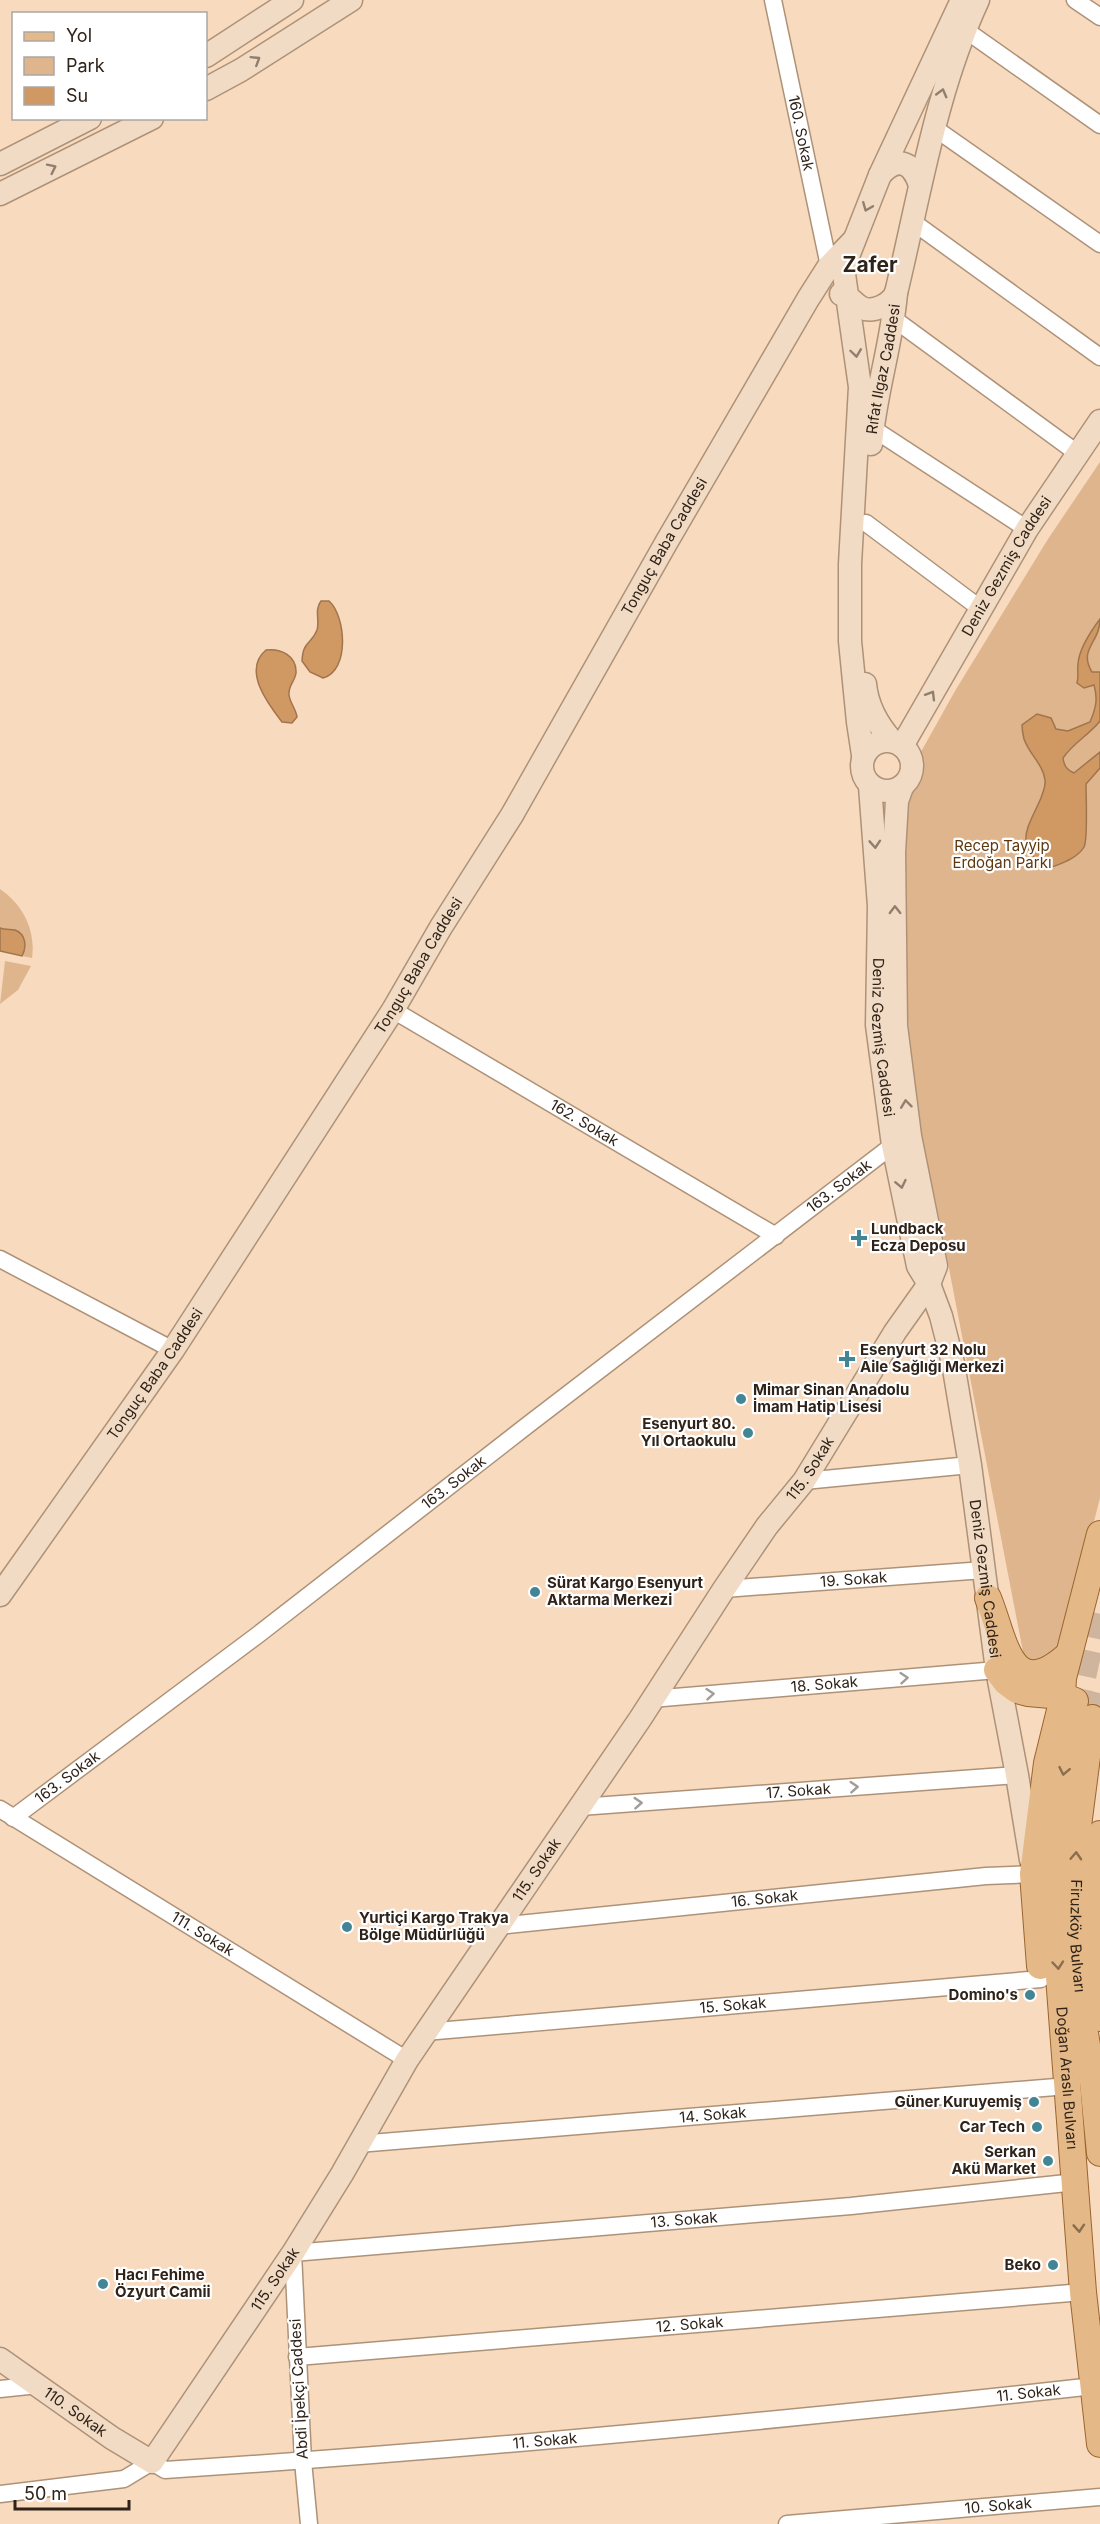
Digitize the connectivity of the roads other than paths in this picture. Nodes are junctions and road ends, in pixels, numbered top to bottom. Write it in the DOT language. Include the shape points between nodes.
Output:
graph roads {
  1 [pos="292,0"];
  2 [pos="351,0"];
  3 [pos="773,0"];
  4 [pos="962,0"];
  5 [pos="978,0"];
  6 [pos="1075,0"];
  7 [pos="1100,17"];
  8 [pos="964,29"];
  9 [pos="207,55"];
  10 [pos="207,88"];
  11 [pos="86,120"];
  12 [pos="148,120"];
  13 [pos="1100,125"];
  14 [pos="933,127"];
  15 [pos="0,164"];
  16 [pos="880,175"];
  17 [pos="920,184"];
  18 [pos="0,194"];
  19 [pos="913,222"];
  20 [pos="854,240"];
  21 [pos="1100,244"];
  22 [pos="829,266"];
  23 [pos="896,293"];
  24 [pos="846,296"];
  25 [pos="800,314"];
  26 [pos="894,319"];
  27 [pos="1100,357"];
  28 [pos="1100,421"];
  29 [pos="872,428"];
  30 [pos="1077,453"];
  31 [pos="866,523"];
  32 [pos="1028,529"];
  33 [pos="981,609"];
  34 [pos="897,743"];
  35 [pos="863,755"];
  36 [pos="870,786"];
  37 [pos="902,787"];
  38 [pos="393,1010"];
  39 [pos="893,1145"];
  40 [pos="776,1236"];
  41 [pos="0,1259"];
  42 [pos="929,1284"];
  43 [pos="173,1350"];
  44 [pos="970,1465"];
  45 [pos="804,1481"];
  46 [pos="1100,1534"];
  47 [pos="984,1570"];
  48 [pos="724,1589"];
  49 [pos="0,1595"];
  50 [pos="987,1598"];
  51 [pos="1099,1612"];
  52 [pos="1072,1644"];
  53 [pos="996,1670"];
  54 [pos="651,1699"];
  55 [pos="1078,1707"];
  56 [pos="1017,1775"];
  57 [pos="580,1807"];
  58 [pos="6,1813"];
  59 [pos="1100,1834"];
  60 [pos="1033,1874"];
  61 [pos="498,1926"];
  62 [pos="1041,1979"];
  63 [pos="1099,2008"];
  64 [pos="425,2032"];
  65 [pos="1100,2040"];
  66 [pos="407,2060"];
  67 [pos="1080,2084"];
  68 [pos="358,2144"];
  69 [pos="1100,2153"];
  70 [pos="1076,2182"];
  71 [pos="293,2253"];
  72 [pos="1083,2292"];
  73 [pos="297,2357"];
  74 [pos="0,2359"];
  75 [pos="38,2385"];
  76 [pos="1094,2386"];
  77 [pos="0,2389"];
  78 [pos="1100,2444"];
  79 [pos="303,2461"];
  80 [pos="152,2462"];
  81 [pos="0,2494"];
  82 [pos="1100,2497"];
  83 [pos="309,2524"];
  84 [pos="787,2524"];
  1 -- 9 [label="street"];
  10 -- 2 [label="street, one-way"];
  3 -- 22 [label="street, 160. Sokak"];
  4 -- 16 [label="street"];
  5 -- 8 [label="street, Rıfat Ilgaz Caddesi"];
  6 -- 7 [label="street"];
  8 -- 13 [label="street"];
  14 -- 8 [label="street, Rıfat Ilgaz Caddesi, one-way"];
  11 -- 15 [label="street"];
  18 -- 12 [label="street, one-way"];
  14 -- 17 [label="street, Rıfat Ilgaz Caddesi"];
  14 -- 21 [label="street"];
  16 -- 17 [label="street" via="892,165 906,164"];
  16 -- 20 [label="street, one-way"];
  17 -- 19 [label="street, Rıfat Ilgaz Caddesi"];
  19 -- 23 [label="street, Rıfat Ilgaz Caddesi"];
  19 -- 27 [label="street"];
  20 -- 22 [label="street, Tonguç Baba Caddesi"];
  20 -- 24 [label="street, Rıfat Ilgaz Caddesi" via="844,274"];
  22 -- 25 [label="street, Tonguç Baba Caddesi"];
  23 -- 24 [label="street" via="889,303 870,310"];
  23 -- 26 [label="street, Rıfat Ilgaz Caddesi"];
  24 -- 25 [label="street, Tonguç Baba Caddesi" via="830,295"];
  24 -- 35 [label="street, Rıfat Ilgaz Caddesi, one-way" via="860,387 850,564 850,641"];
  25 -- 38 [label="street, Tonguç Baba Caddesi" via="512,815"];
  26 -- 29 [label="street, Rıfat Ilgaz Caddesi"];
  26 -- 30 [label="street"];
  28 -- 30 [label="street, Deniz Gezmiş Caddesi"];
  29 -- 31 [label="street, Rıfat Ilgaz Caddesi"];
  29 -- 32 [label="street"];
  30 -- 32 [label="street, Deniz Gezmiş Caddesi"];
  31 -- 33 [label="street"];
  31 -- 34 [label="street, Rıfat Ilgaz Caddesi" via="861,640 866,697 874,716"];
  32 -- 33 [label="street, Deniz Gezmiş Caddesi"];
  34 -- 33 [label="street, Deniz Gezmiş Caddesi, one-way"];
  34 -- 35 [label="street" via="875,743"];
  34 -- 37 [label="street" via="911,757 912,765"];
  35 -- 36 [label="street" via="862,772"];
  36 -- 37 [label="street" via="886,792"];
  36 -- 39 [label="street, Deniz Gezmiş Caddesi, one-way" via="879,906 877,1025"];
  42 -- 37 [label="street, Deniz Gezmiş Caddesi, one-way" via="936,1266 910,1136 896,1026 894,852 897,801"];
  38 -- 40 [label="street, 162. Sokak"];
  38 -- 43 [label="street, Tonguç Baba Caddesi"];
  39 -- 40 [label="street, 163. Sokak"];
  39 -- 42 [label="street, Deniz Gezmiş Caddesi, one-way" via="918,1266"];
  40 -- 58 [label="street, 163. Sokak" via="259,1634"];
  41 -- 43 [label="street"];
  42 -- 44 [label="street, Deniz Gezmiş Caddesi" via="952,1363"];
  42 -- 45 [label="street, 115. Sokak"];
  43 -- 49 [label="street, Tonguç Baba Caddesi"];
  44 -- 45 [label="street"];
  44 -- 47 [label="street, Deniz Gezmiş Caddesi"];
  45 -- 48 [label="street, 115. Sokak"];
  46 -- 52 [label="main road"];
  47 -- 48 [label="street, 19. Sokak"];
  47 -- 50 [label="street, Deniz Gezmiş Caddesi"];
  48 -- 54 [label="street, 115. Sokak"];
  50 -- 52 [label="main road" via="1010,1659 1019,1668 1042,1673 1053,1668"];
  50 -- 53 [label="street, Deniz Gezmiş Caddesi"];
  51 -- 52 [label="main road" via="1082,1626"];
  52 -- 55 [label="main road" via="1063,1678"];
  54 -- 53 [label="street, 18. Sokak, one-way"];
  53 -- 55 [label="main road" via="1017,1690"];
  53 -- 56 [label="street, Deniz Gezmiş Caddesi"];
  54 -- 57 [label="street, 115. Sokak"];
  55 -- 60 [label="main road" via="1047,1763"];
  55 -- 67 [label="main road, Doğan Araslı Bulvarı" via="1061,1791 1054,1886 1056,1937"];
  57 -- 56 [label="street, 17. Sokak, one-way"];
  56 -- 60 [label="street, Deniz Gezmiş Caddesi"];
  57 -- 61 [label="street, 115. Sokak"];
  58 -- 66 [label="street, 111. Sokak"];
  59 -- 63 [label="main road" via="1096,1887"];
  60 -- 61 [label="street, 16. Sokak"];
  60 -- 62 [label="main road"];
  61 -- 64 [label="street, 115. Sokak"];
  62 -- 64 [label="street, 15. Sokak"];
  62 -- 67 [label="main road"];
  64 -- 66 [label="street, 115. Sokak"];
  65 -- 67 [label="main road"];
  66 -- 68 [label="street, 115. Sokak"];
  67 -- 68 [label="street, 14. Sokak"];
  67 -- 69 [label="main road"];
  67 -- 70 [label="main road, Doğan Araslı Bulvarı"];
  68 -- 71 [label="street, 115. Sokak"];
  70 -- 71 [label="street, 13. Sokak" via="851,2206"];
  70 -- 72 [label="main road, Doğan Araslı Bulvarı, one-way"];
  71 -- 73 [label="street, Abdi İpekçi Caddesi"];
  71 -- 80 [label="street, 115. Sokak"];
  72 -- 73 [label="street, 12. Sokak"];
  72 -- 76 [label="main road, Doğan Araslı Bulvarı"];
  73 -- 79 [label="street, Abdi İpekçi Caddesi"];
  74 -- 75 [label="street, 110. Sokak"];
  75 -- 77 [label="street"];
  75 -- 80 [label="street, 110. Sokak"];
  76 -- 78 [label="main road, Doğan Araslı Bulvarı"];
  76 -- 79 [label="street, 11. Sokak" via="858,2412"];
  79 -- 80 [label="street, 11. Sokak" via="165,2470"];
  79 -- 83 [label="street, Abdi İpekçi Caddesi"];
  80 -- 81 [label="street" via="124,2479"];
  82 -- 84 [label="street, 10. Sokak"];
}
